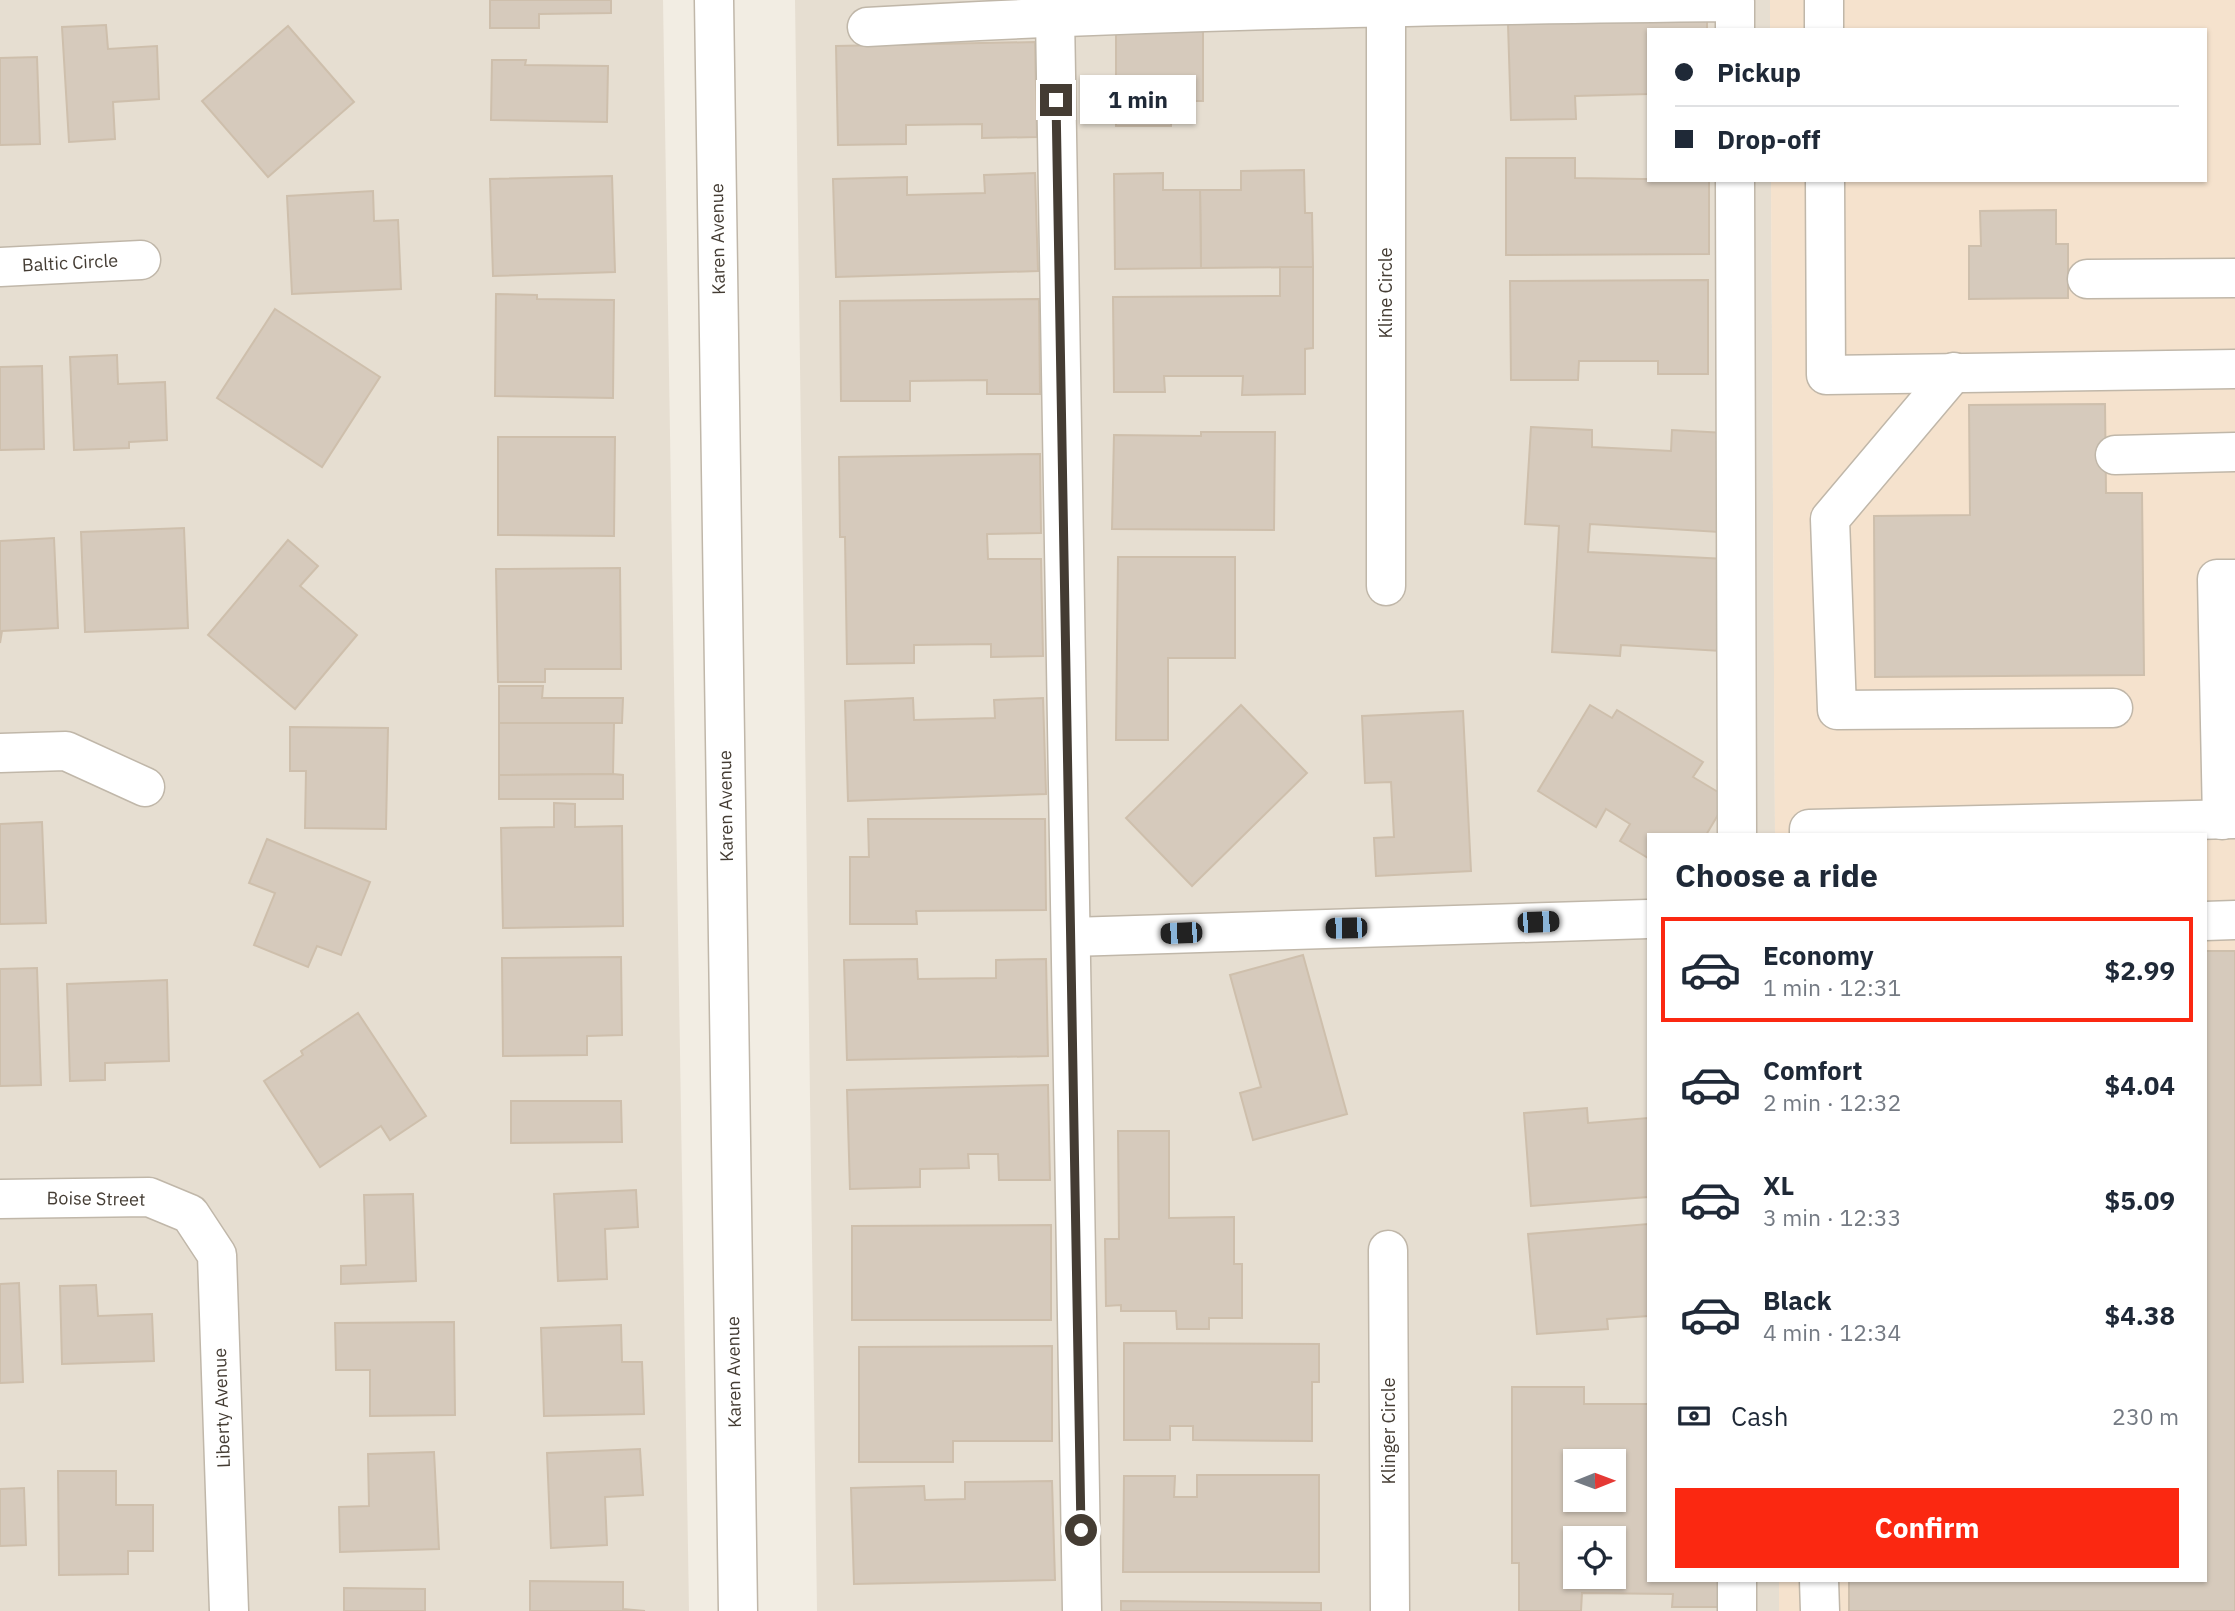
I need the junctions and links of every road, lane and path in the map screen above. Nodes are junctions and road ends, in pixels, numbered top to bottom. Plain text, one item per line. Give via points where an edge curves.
1 (715, 0) edge
2 (1824, 0) edge
3 (1387, 3) edge
4 (1055, 16) junction
5 (867, 27) dead end
6 (1735, 28) edge
7 (1824, 28) edge
8 (1735, 182) edge
9 (1825, 182) edge
10 (141, 260) dead end
11 (0, 267) edge
12 (2235, 278) edge
13 (2087, 279) dead end
14 (2235, 369) edge
15 (1954, 372) junction
16 (2235, 452) edge
17 (2115, 455) dead end
18 (2235, 579) edge
19 (1386, 586) dead end
20 (2113, 708) dead end
21 (0, 753) edge
22 (145, 787) dead end
23 (2228, 819) edge
24 (1737, 833) edge
25 (1809, 833) edge
26 (1647, 919) edge
27 (2235, 920) edge
28 (2207, 921) edge
29 (1071, 937) junction
30 (0, 1199) edge
31 (190, 1214) joint
32 (1388, 1250) dead end
33 (1737, 1582) edge
34 (1819, 1582) edge
35 (229, 1611) edge
36 (738, 1611) edge
37 (1082, 1611) edge
38 (1390, 1611) edge
39 (1737, 1611) edge
40 (1820, 1611) edge

1 - 36 street, Karen Avenue
2 - 7 street
3 - 4 street
3 - 6 street via 1735,2
3 - 19 street, Kline Circle
4 - 5 street
4 - 29 street
8 - 24 street
9 - 15 street via 1826,375
10 - 11 street, Baltic Circle
12 - 13 street
14 - 15 street
15 - 20 street via 1830,519 1837,710
16 - 17 street
18 - 23 street via 2217,579
21 - 22 street via 66,751
23 - 25 street via 1809,829
26 - 29 street
27 - 28 street
29 - 37 street
30 - 31 street, Boise Street via 149,1198
31 - 35 street, Liberty Avenue via 217,1255
32 - 38 street, Klinger Circle
33 - 39 street
34 - 40 street

